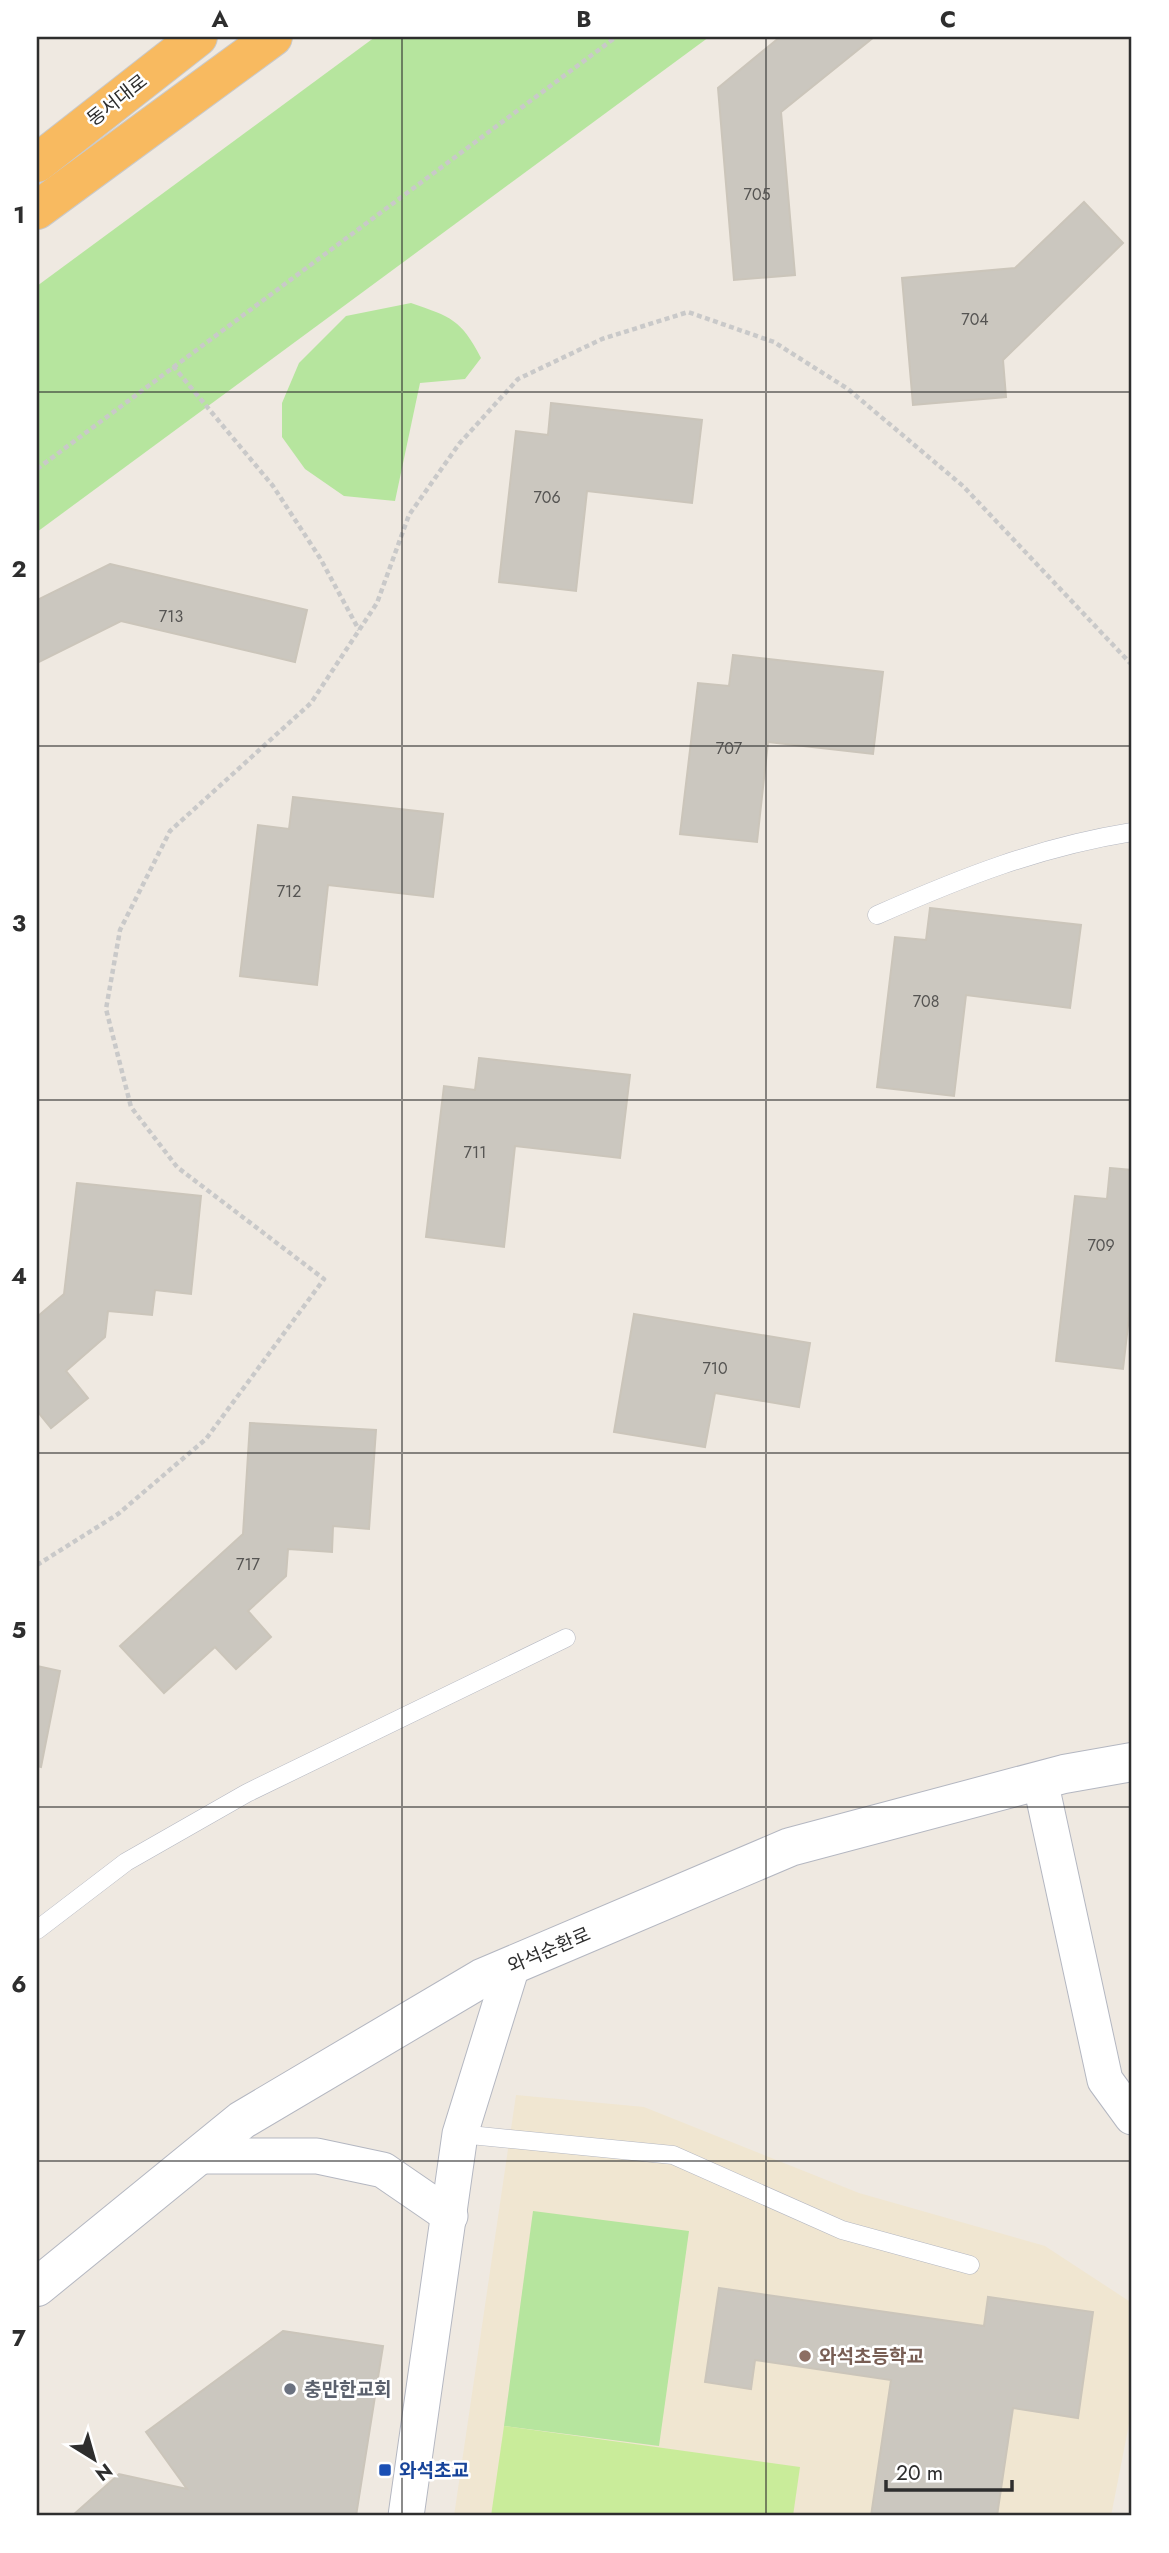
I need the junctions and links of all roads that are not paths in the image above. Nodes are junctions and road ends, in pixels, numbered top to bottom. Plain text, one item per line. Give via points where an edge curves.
1 (198, 37) edge
2 (273, 37) edge
3 (37, 163) edge
4 (37, 210) edge
5 (1132, 832) edge
6 (877, 915) dead end
7 (566, 1638) dead end
8 (1132, 1762) edge
9 (1040, 1780) junction
10 (37, 1930) edge
11 (512, 1966) junction
12 (1132, 2117) edge
13 (460, 2134) junction
14 (198, 2156) junction
15 (450, 2216) junction
16 (970, 2265) dead end
17 (37, 2287) edge
18 (406, 2516) edge

1 - 3 highway, 동서대로
2 - 4 highway
5 - 6 lane via 1079,841 972,873
7 - 10 lane via 247,1793 127,1861
8 - 9 street, 와석순환로
9 - 11 street, 와석순환로 via 790,1847
9 - 12 street via 1105,2080
11 - 13 street
11 - 14 street, 와석순환로 via 482,1979 243,2120
13 - 15 street
13 - 16 lane via 673,2155 842,2230
14 - 15 street via 317,2156 383,2170
14 - 17 street, 와석순환로
15 - 18 street

